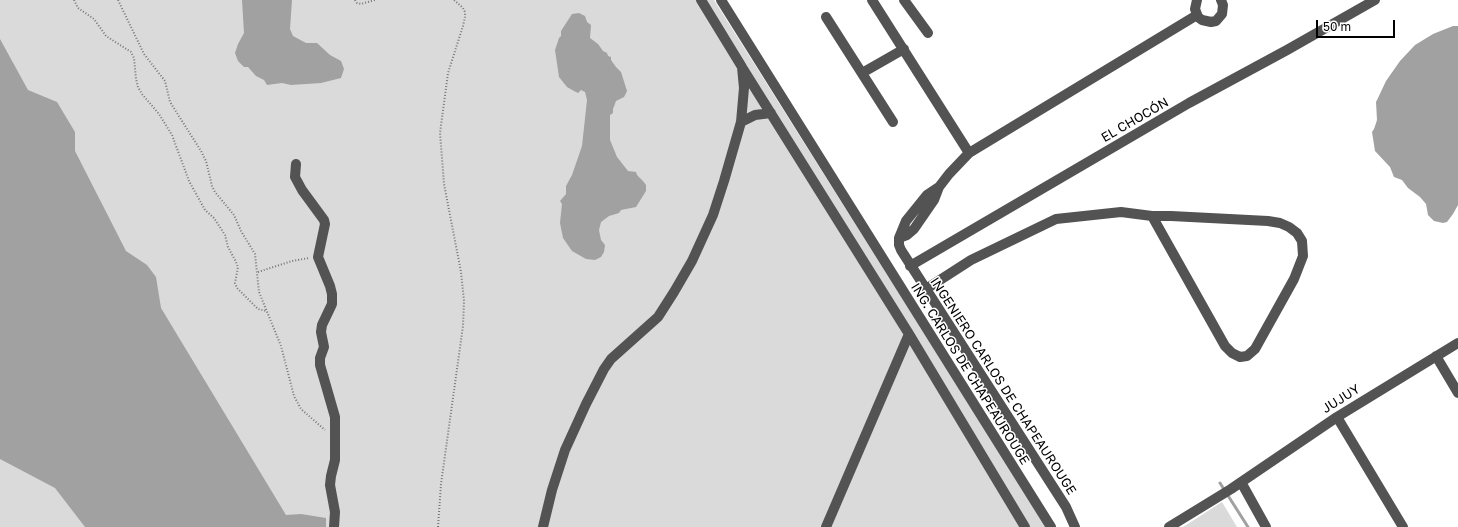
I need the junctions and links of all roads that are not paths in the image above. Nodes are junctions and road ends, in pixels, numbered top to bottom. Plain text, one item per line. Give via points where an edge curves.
1 (701, 0) edge
2 (721, 0) edge
3 (872, 0) edge
4 (904, 0) edge
5 (1197, 0) edge
6 (1221, 0) edge
7 (1375, 0) edge
8 (1197, 15) junction
9 (826, 17) dead end
10 (928, 33) dead end
11 (904, 49) junction
12 (742, 67) junction
13 (862, 73) junction
14 (771, 113) junction
15 (741, 122) junction
16 (893, 122) dead end
17 (969, 152) junction
18 (296, 164) dead end
19 (1152, 216) junction
20 (908, 264) junction
21 (926, 289) junction
22 (909, 334) junction
23 (1458, 342) edge
24 (1436, 356) junction
25 (1458, 393) edge
26 (1337, 417) junction
27 (1241, 482) junction
28 (334, 527) edge
29 (543, 527) edge
30 (826, 527) edge
31 (1025, 527) edge
32 (1051, 527) edge
33 (1075, 527) edge
34 (1169, 527) edge
35 (1266, 527) edge
36 (1402, 527) edge

1 - 12 street
2 - 32 street, ING. CARLOS DE CHAPEAUROUGE
3 - 11 street
4 - 10 street
5 - 8 street
6 - 8 street via 1224,10 1216,21 1206,22
7 - 20 street, EL CHOCÓN
8 - 17 street
9 - 13 street
11 - 13 street
11 - 17 street
12 - 14 street
12 - 15 street via 744,88
13 - 16 street
14 - 15 street via 755,115
14 - 22 street
15 - 29 street via 713,215 692,261 658,317 623,347 604,369 565,450
17 - 20 street, INGENIERO CARLOS DE CHAPEAUROUGE via 939,187 927,195 906,222 899,238 899,245
18 - 28 street via 295,177 324,220 318,257 332,294 332,304 322,325 324,347 320,365 335,417 336,460 330,486 335,512
19 - 19 street via 1268,221 1280,223 1297,233 1303,248 1298,270 1255,349 1247,356 1240,357 1225,346
19 - 21 street via 1121,212 1056,219 971,260
20 - 21 street, INGENIERO CARLOS DE CHAPEAUROUGE
21 - 33 street, INGENIERO CARLOS DE CHAPEAUROUGE via 1066,506
22 - 30 street
22 - 31 street
23 - 24 street, JUJUY
24 - 25 street
24 - 26 street, JUJUY
26 - 27 street, JUJUY
26 - 36 street
27 - 34 street, JUJUY
27 - 35 street

